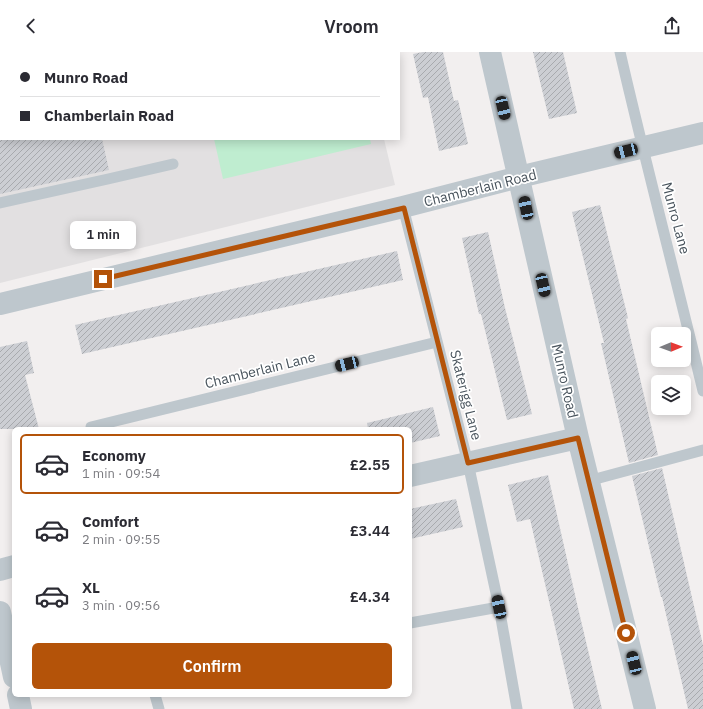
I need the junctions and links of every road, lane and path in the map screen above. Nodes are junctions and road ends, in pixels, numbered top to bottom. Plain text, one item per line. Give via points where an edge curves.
1 (490, 52) edge
2 (620, 52) edge
3 (703, 133) edge
4 (642, 147) junction
5 (173, 164) dead end
6 (519, 178) junction
7 (0, 203) edge
8 (404, 208) junction
9 (0, 304) edge
10 (437, 342) junction
11 (703, 391) edge
12 (95, 427) edge
13 (578, 438) junction
14 (703, 450) edge
15 (468, 463) junction
16 (412, 476) edge
17 (588, 481) junction
18 (12, 567) edge
19 (0, 570) edge
20 (499, 607) junction
21 (0, 612) edge
22 (412, 623) edge
23 (12, 668) edge
24 (18, 697) edge
25 (156, 697) edge
26 (21, 709) edge
27 (159, 709) edge
28 (517, 709) edge
29 (645, 709) edge

1 - 6 street, Munro Road
2 - 4 lane, Munro Lane
3 - 4 street, Chamberlain Road
4 - 6 street, Chamberlain Road
4 - 11 lane, Munro Lane
5 - 7 lane
6 - 8 street, Chamberlain Road
6 - 13 street, Munro Road
8 - 9 street, Chamberlain Road
8 - 10 lane, Skaterigg Lane
10 - 12 lane, Chamberlain Lane
10 - 15 lane, Skaterigg Lane
13 - 15 street
13 - 17 street, Munro Road
14 - 17 lane
15 - 16 street
15 - 20 lane, Skaterigg Lane
17 - 29 street, Munro Road
18 - 19 street
20 - 22 lane
20 - 28 lane, Skaterigg Lane
21 - 23 street
24 - 26 street
25 - 27 lane

